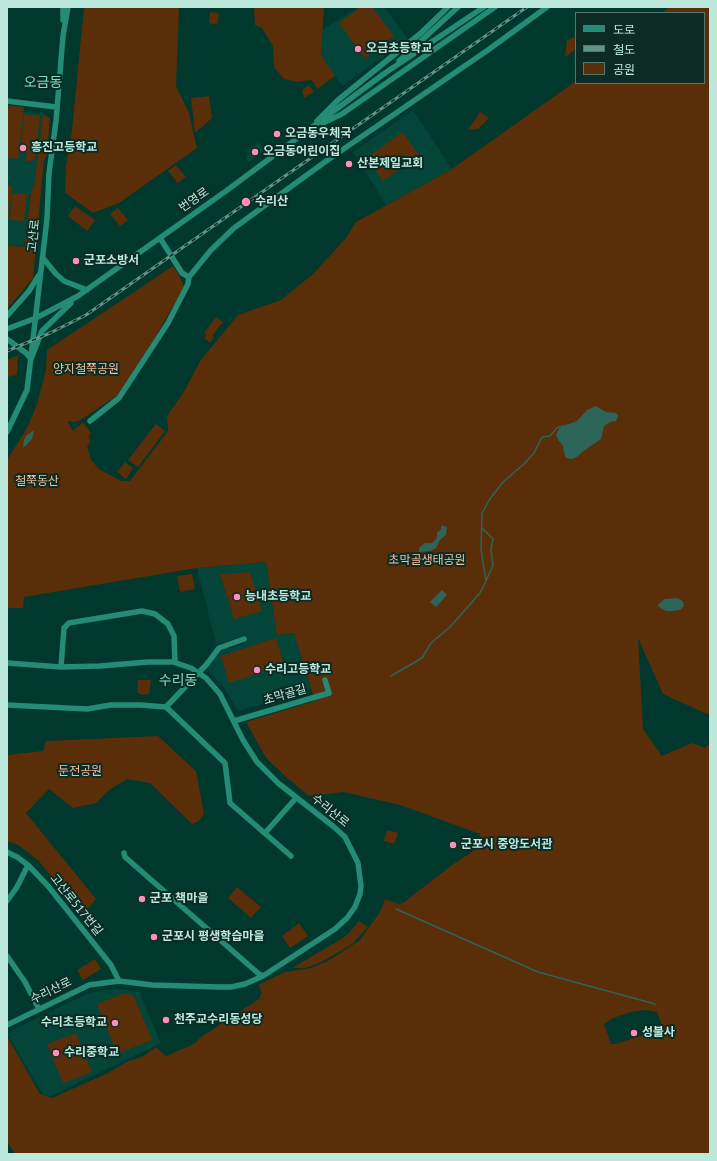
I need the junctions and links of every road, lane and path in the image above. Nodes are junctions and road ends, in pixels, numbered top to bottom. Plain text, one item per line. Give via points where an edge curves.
1 (63, 7) edge
2 (68, 7) edge
3 (448, 7) edge
4 (458, 7) edge
5 (484, 7) edge
6 (495, 7) edge
7 (547, 7) edge
8 (63, 36) junction
9 (385, 73) junction
10 (7, 101) edge
11 (56, 107) junction
12 (309, 130) junction
13 (160, 238) junction
14 (43, 258) junction
15 (41, 273) junction
16 (189, 277) junction
17 (87, 290) junction
18 (78, 296) junction
19 (7, 316) edge
20 (36, 318) junction
21 (7, 329) edge
22 (7, 339) edge
23 (31, 359) junction
24 (90, 420) dead end
25 (7, 432) edge
26 (244, 639) dead end
27 (175, 662) junction
28 (7, 663) edge
29 (61, 667) junction
30 (198, 673) junction
31 (325, 680) dead end
32 (7, 705) edge
33 (166, 707) junction
34 (234, 721) junction
35 (296, 798) junction
36 (265, 834) junction
37 (7, 852) edge
38 (124, 853) dead end
39 (291, 856) dead end
40 (28, 865) junction
41 (7, 901) edge
42 (7, 956) edge
43 (263, 976) junction
44 (119, 981) junction
45 (39, 1009) junction
46 (7, 1025) edge

1 - 8 street, 고산로
2 - 8 street, 고산로
3 - 12 street via 421,33 338,100
4 - 9 street, 번영로
5 - 9 street, 번영로
6 - 12 street via 342,114
7 - 16 street via 234,228 211,250
8 - 11 street, 고산로
9 - 12 street, 번영로
10 - 11 street
11 - 14 street, 고산로
12 - 13 street, 번영로
13 - 16 street via 182,273
13 - 17 street, 번영로
14 - 15 street, 고산로
14 - 17 street via 64,281
15 - 19 street
15 - 20 street, 고산로
16 - 24 street via 168,324 119,398
17 - 18 street, 번영로
18 - 20 street, 번영로
18 - 23 street via 42,331
20 - 21 street, 번영로
20 - 23 street, 고산로
22 - 23 street
23 - 25 street, 고산로 via 27,390
26 - 30 street via 219,648
27 - 29 street, 수리산로
27 - 29 street via 174,636 168,624 155,614 142,612 69,623 64,628
27 - 30 street, 수리산로
28 - 29 street, 수리산로
30 - 33 street
30 - 34 street, 수리산로 via 220,694
31 - 34 street, 초막골길 via 329,693
32 - 33 street via 87,709 111,704
33 - 36 street via 225,762 230,803
34 - 35 street, 수리산로 via 257,762
35 - 36 street
35 - 43 street, 수리산로 via 345,837 360,870 360,894 351,912 335,929
36 - 39 street
37 - 40 street, 고산로517번길
38 - 43 street
40 - 41 street
40 - 44 street, 고산로517번길 via 48,886 106,960
42 - 45 street
43 - 44 street, 수리산로 via 245,984 225,987 152,985
44 - 45 street, 수리산로 via 89,985
45 - 46 street, 수리산로

